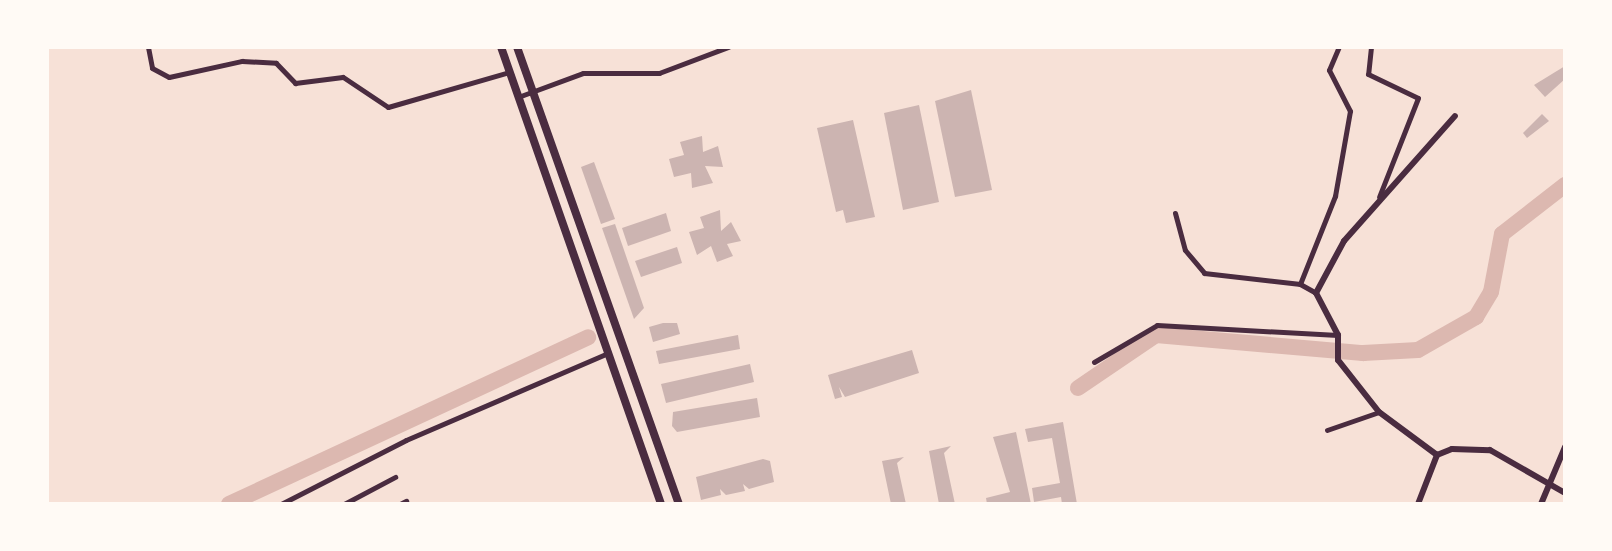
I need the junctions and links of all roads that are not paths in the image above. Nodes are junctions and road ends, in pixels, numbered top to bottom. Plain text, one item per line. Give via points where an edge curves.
1 (148, 47) edge
2 (501, 47) edge
3 (517, 47) edge
4 (728, 47) edge
5 (1339, 47) edge
6 (1371, 47) edge
7 (509, 72) junction
8 (533, 92) junction
9 (518, 97) junction
10 (1455, 116) dead end
11 (1379, 197) junction
12 (1175, 213) dead end
13 (1300, 284) junction
14 (1316, 293) junction
15 (1338, 335) junction
16 (608, 353) junction
17 (1094, 362) dead end
18 (1379, 412) junction
19 (1327, 429) dead end
20 (1565, 447) edge
21 (1437, 455) junction
22 (395, 477) dead end
23 (1548, 484) junction
24 (1565, 494) edge
25 (281, 504) edge
26 (344, 504) edge
27 (661, 504) edge
28 (679, 504) edge
29 (1418, 504) edge
30 (1541, 504) edge

1 - 7 street via 152,68 169,78 243,61 276,63 295,83 343,77 388,107
2 - 7 highway
3 - 8 highway
4 - 8 street via 659,73 583,73
5 - 13 street via 1329,70 1350,111 1335,196
6 - 11 street via 1368,74 1418,98
7 - 9 highway
8 - 9 street
8 - 28 highway
9 - 16 highway
10 - 11 street
11 - 14 street via 1344,241
12 - 13 street via 1185,250 1204,273
13 - 14 street
14 - 15 street
15 - 17 street via 1157,325
15 - 18 street via 1338,360
16 - 25 street via 406,440
16 - 27 highway
18 - 19 street
18 - 21 street
20 - 23 street
21 - 23 street via 1490,450
21 - 29 street
22 - 26 street
23 - 24 street
23 - 30 street

